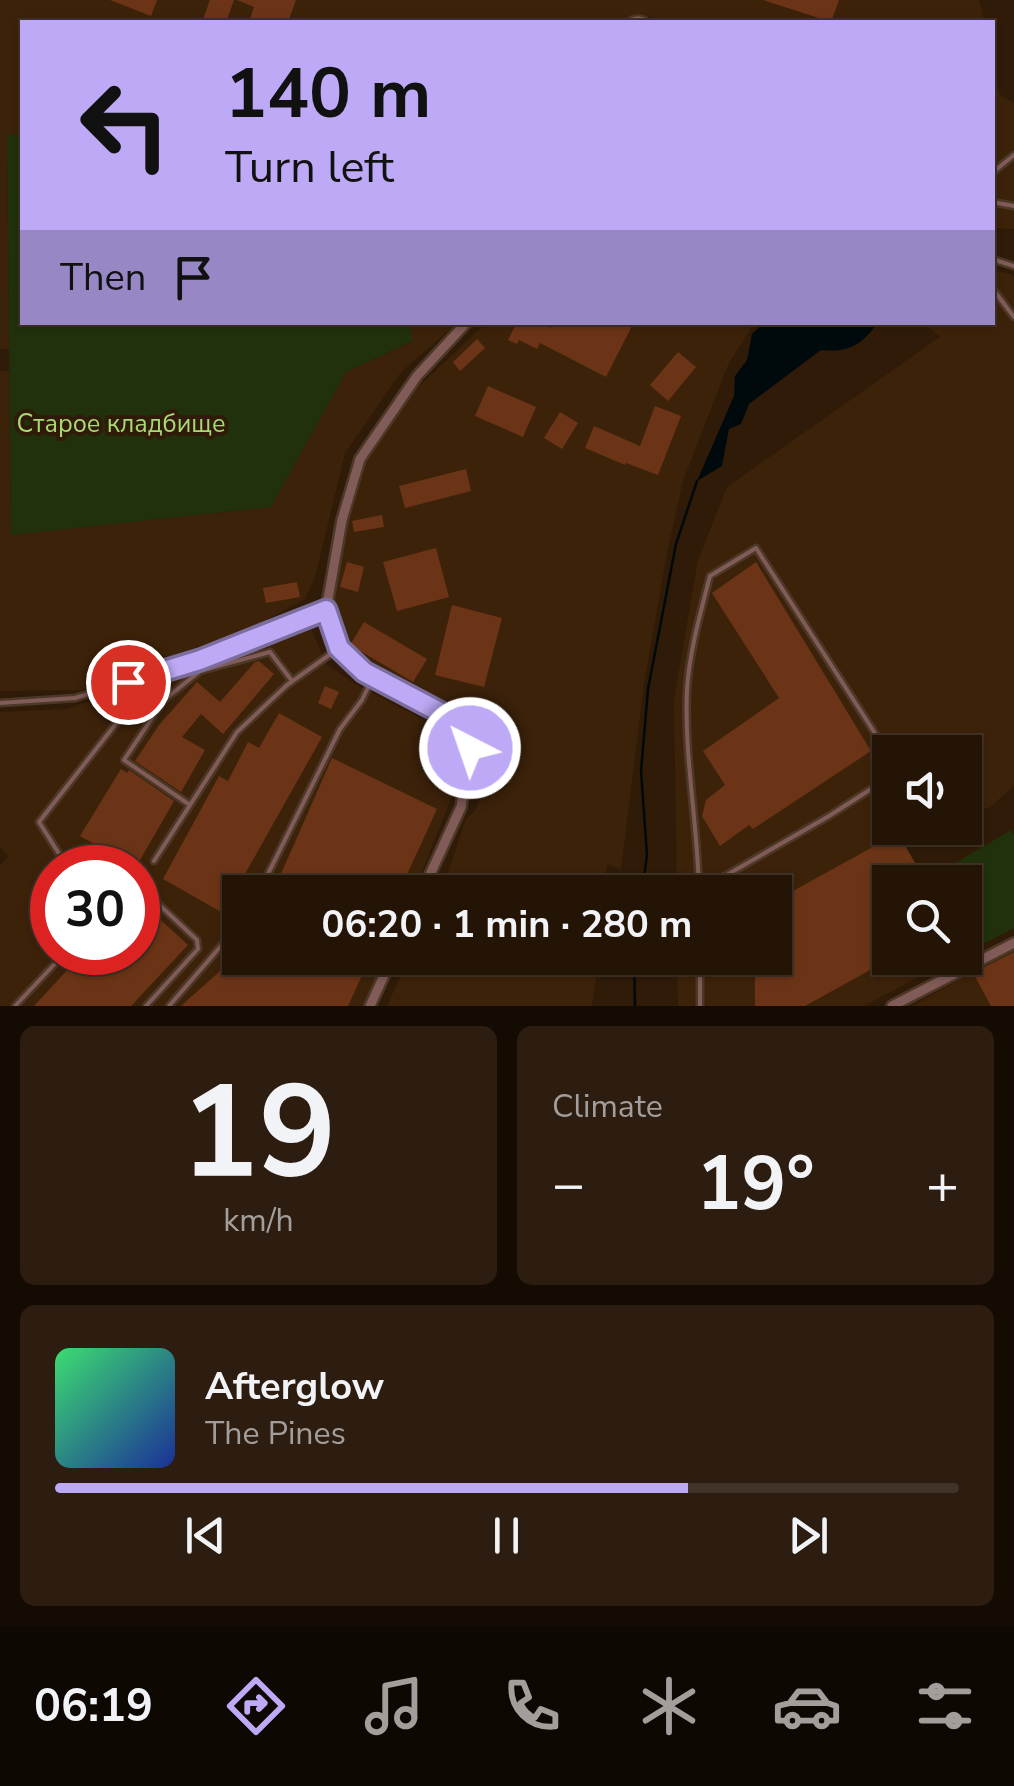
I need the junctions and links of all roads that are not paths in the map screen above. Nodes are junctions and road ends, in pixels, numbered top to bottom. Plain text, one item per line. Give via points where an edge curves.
1 (995, 292) edge
2 (1014, 317) edge
3 (464, 325) edge
4 (326, 610) junction
5 (339, 648) junction
6 (154, 675) junction
7 (373, 677) junction
8 (292, 681) junction
9 (0, 702) edge
10 (190, 805) junction
11 (54, 845) edge
12 (160, 852) edge
13 (268, 875) edge
14 (430, 875) edge
15 (699, 892) edge
16 (160, 906) edge
17 (1014, 943) edge
18 (222, 944) edge
19 (44, 975) edge
20 (384, 975) edge
21 (700, 975) edge
22 (15, 1006) edge
23 (146, 1006) edge
24 (168, 1006) edge
25 (370, 1006) edge
26 (700, 1006) edge
27 (892, 1006) edge

1 - 2 lane
3 - 4 street via 417,376 360,460
4 - 5 street
4 - 6 lane
5 - 7 street
5 - 8 lane
6 - 9 lane via 75,698
6 - 11 lane via 39,822
7 - 13 lane
7 - 14 street via 449,717 470,748 461,807
8 - 10 lane via 237,732
8 - 10 lane via 270,652 200,671 164,700 124,760
10 - 12 lane
15 - 15 lane via 688,689 701,609 710,576 756,548 887,752 882,782
16 - 23 lane via 197,940 198,949
17 - 27 street
18 - 24 lane
19 - 22 lane
20 - 25 street
21 - 26 lane

